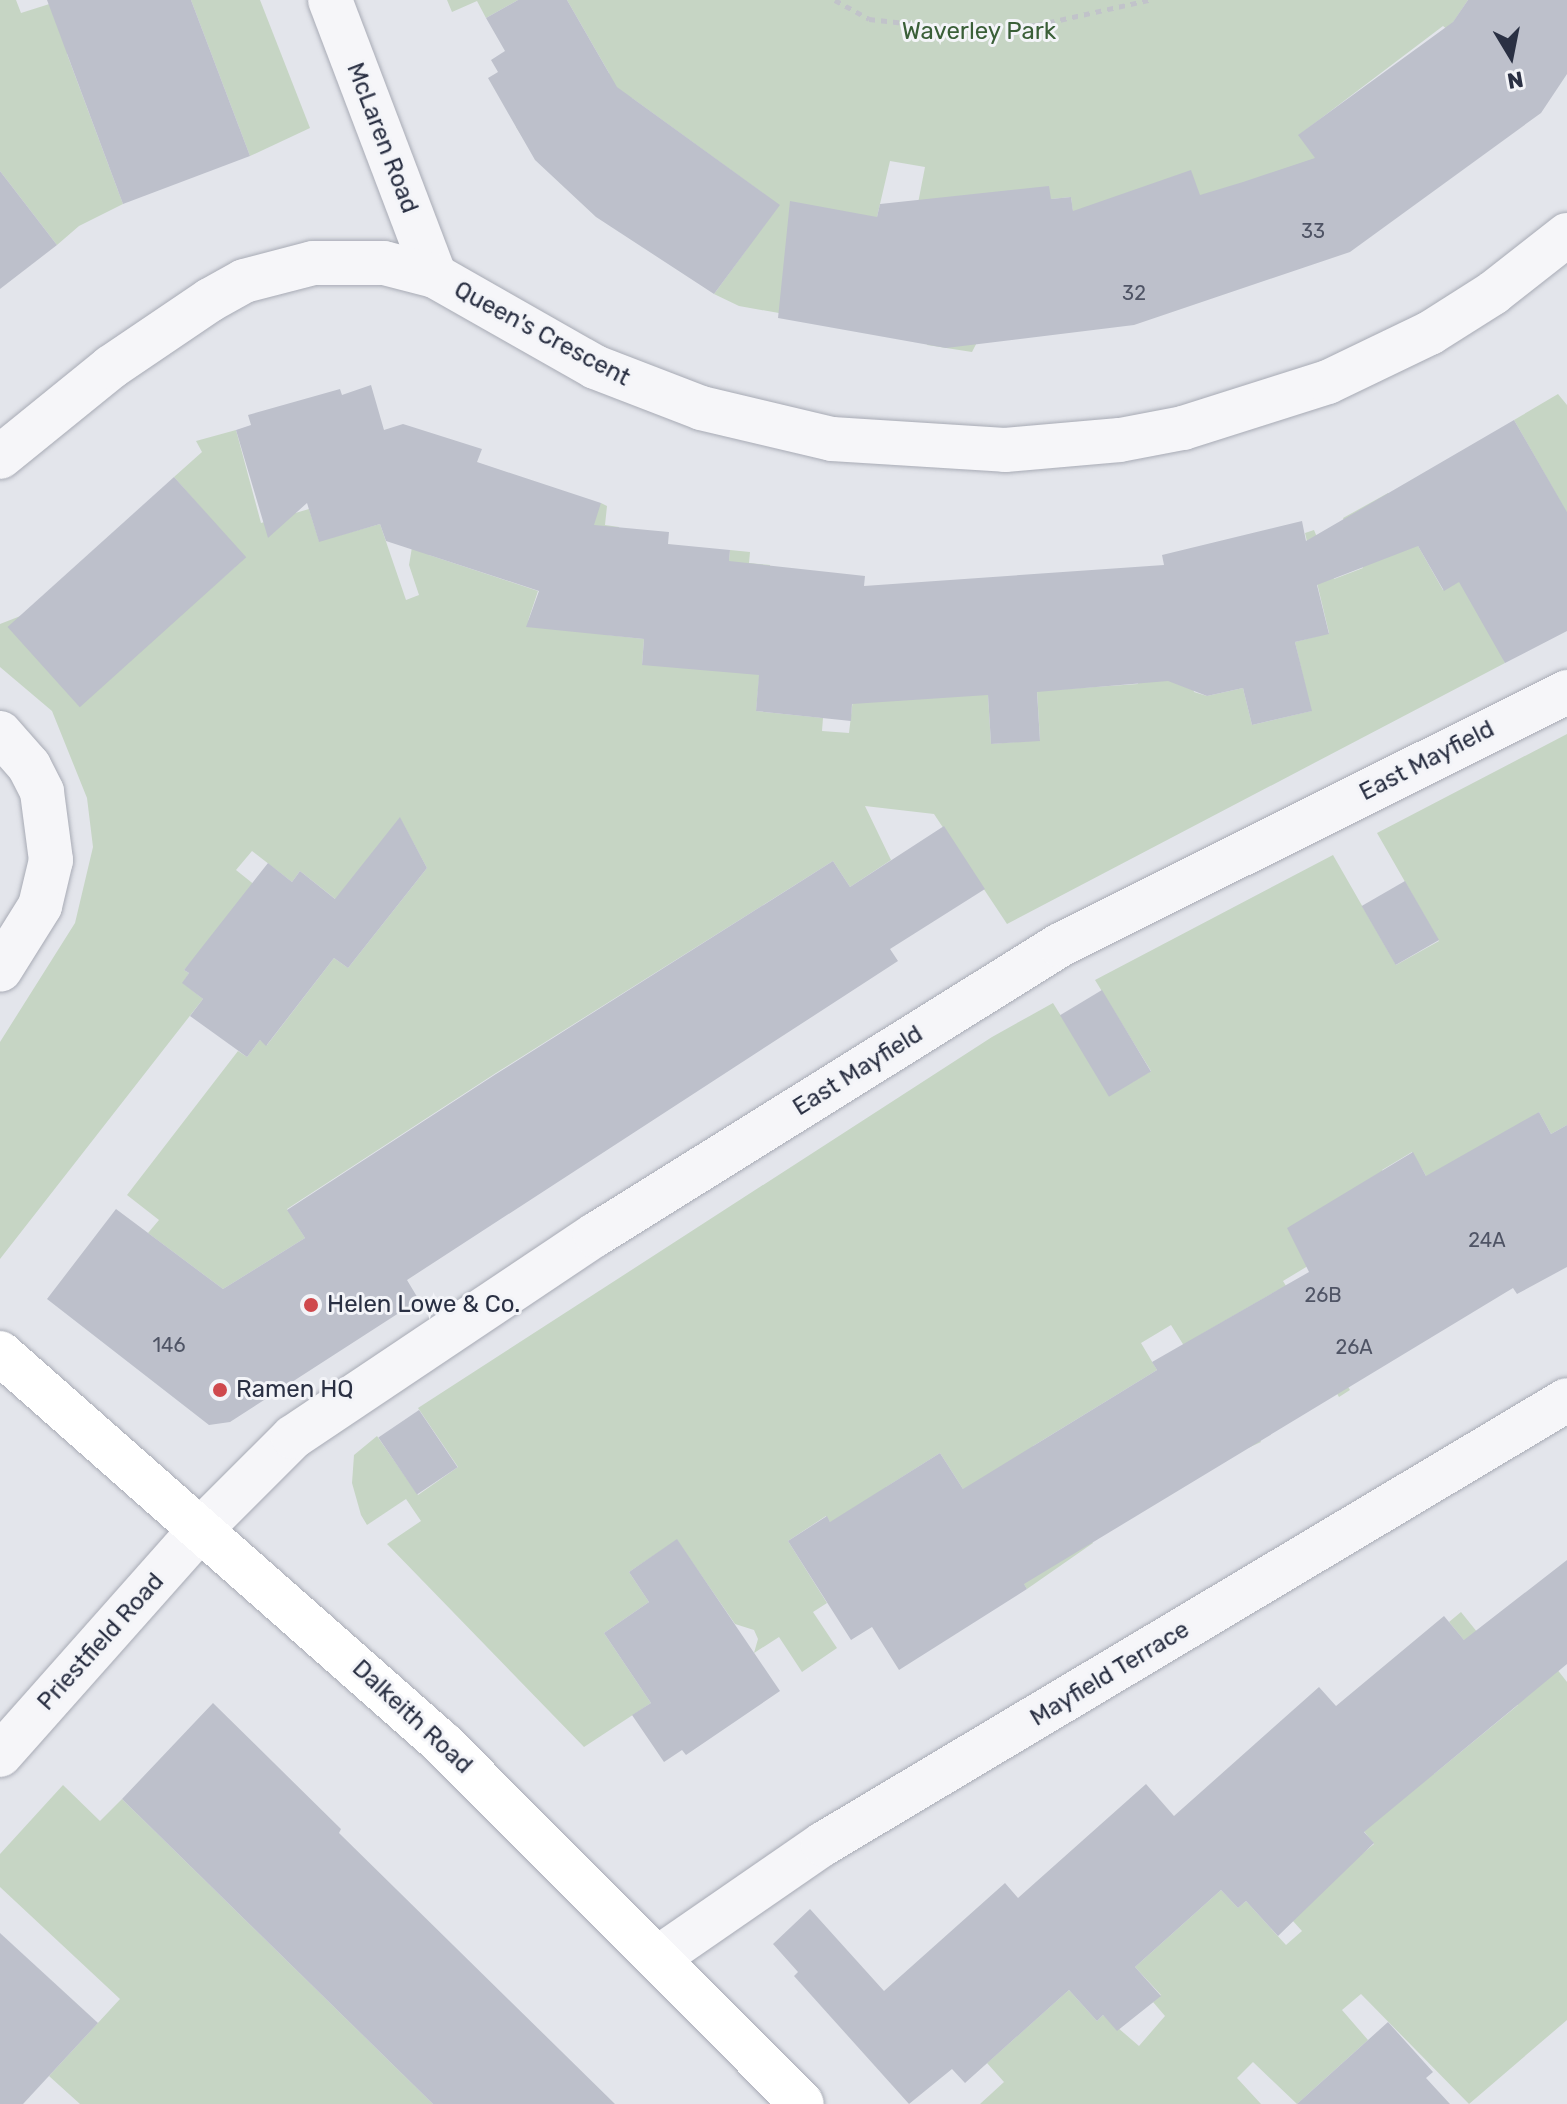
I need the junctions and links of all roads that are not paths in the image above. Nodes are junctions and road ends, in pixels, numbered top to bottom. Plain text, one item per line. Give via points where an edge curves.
1 (330, 0) edge
2 (1567, 235) edge
3 (435, 276) junction
4 (0, 457) edge
5 (1567, 692) edge
6 (0, 733) edge
7 (0, 970) edge
8 (0, 1353) edge
9 (1567, 1400) edge
10 (201, 1529) junction
11 (0, 1755) edge
12 (659, 1957) junction
13 (802, 2104) edge

1 - 3 street, McLaren Road
2 - 3 street, Queen's Crescent via 1493,293 1430,333 1328,382 1183,428 1120,440 1005,450 832,439 701,408 595,367
3 - 4 street, Queen's Crescent via 384,263 348,261 313,263 244,281 111,367
5 - 10 street, East Mayfield via 1060,945 595,1235 293,1437
6 - 7 street via 29,766 42,792 51,860 40,906
8 - 10 main road, Dalkeith Road
9 - 12 street, Mayfield Terrace via 811,1851
10 - 11 street, Priestfield Road
10 - 12 main road, Dalkeith Road via 443,1744
12 - 13 main road, Dalkeith Road

